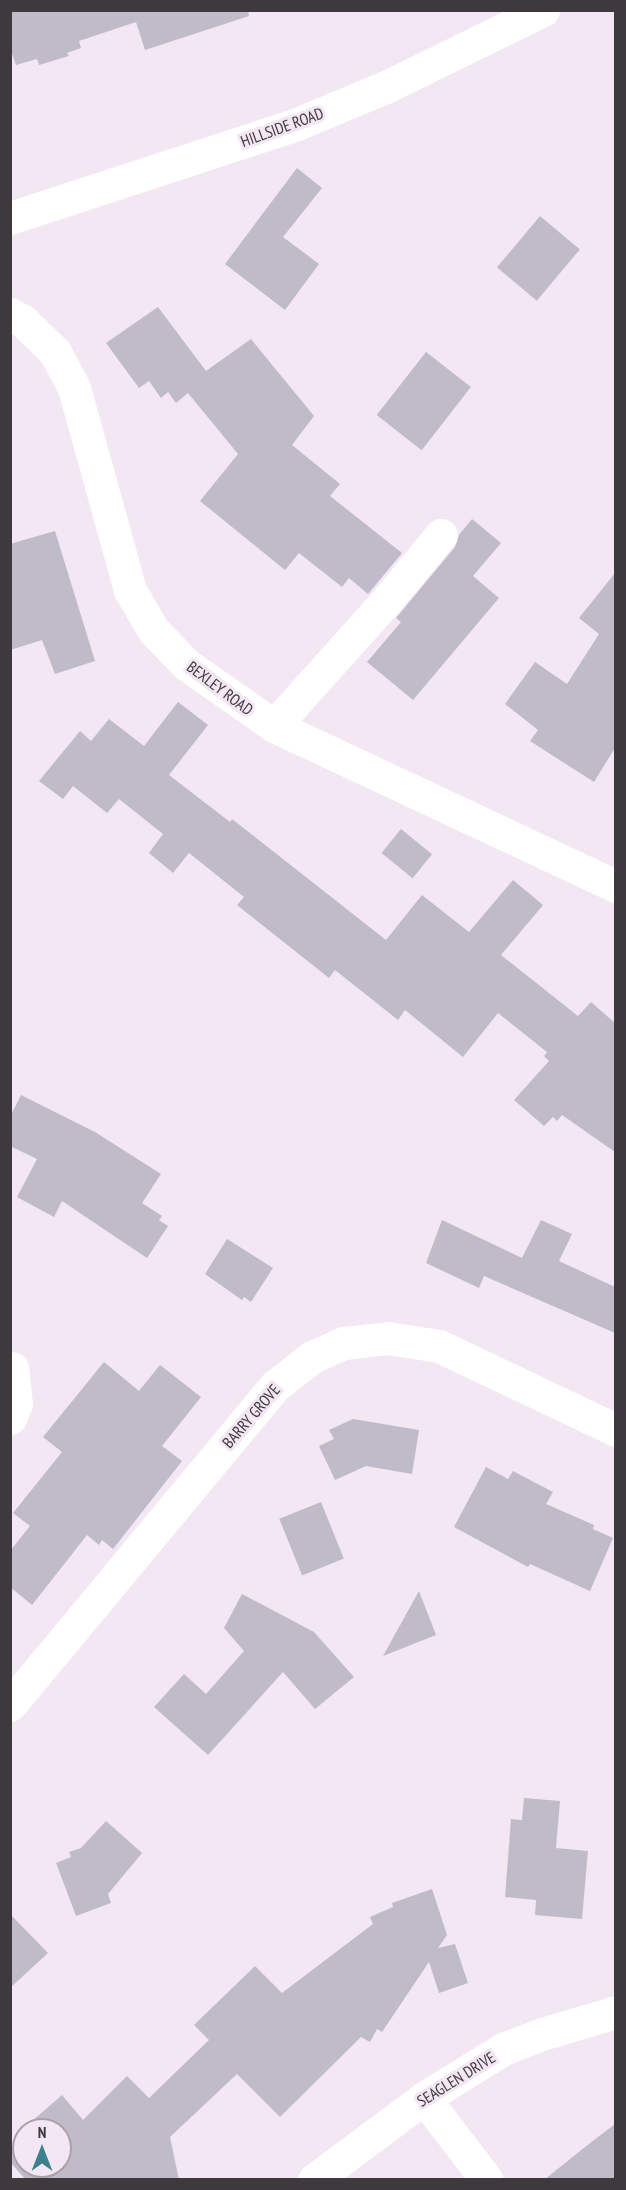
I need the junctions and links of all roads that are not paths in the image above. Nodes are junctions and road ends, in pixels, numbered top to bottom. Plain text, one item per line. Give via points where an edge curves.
1 (543, 10) edge
2 (10, 218) edge
3 (10, 314) edge
4 (441, 535) dead end
5 (274, 726) junction
6 (615, 886) edge
7 (12, 1368) dead end
8 (10, 1418) edge
9 (615, 1430) edge
10 (10, 1705) edge
11 (615, 2012) edge
12 (424, 2098) junction
13 (314, 2180) edge
14 (487, 2180) edge

1 - 2 street, HILLSIDE ROAD via 386,87 297,124
3 - 5 street, BEXLEY ROAD via 23,321 55,352 74,388 130,590 153,630 188,665
4 - 5 street
5 - 6 street, BEXLEY ROAD
7 - 8 street via 16,1404
9 - 10 street, BARRY GROVE via 439,1346 388,1338 344,1343 312,1357 275,1386
11 - 12 street, SEAGLEN DRIVE via 503,2049
12 - 13 street, SEAGLEN DRIVE
12 - 14 street

